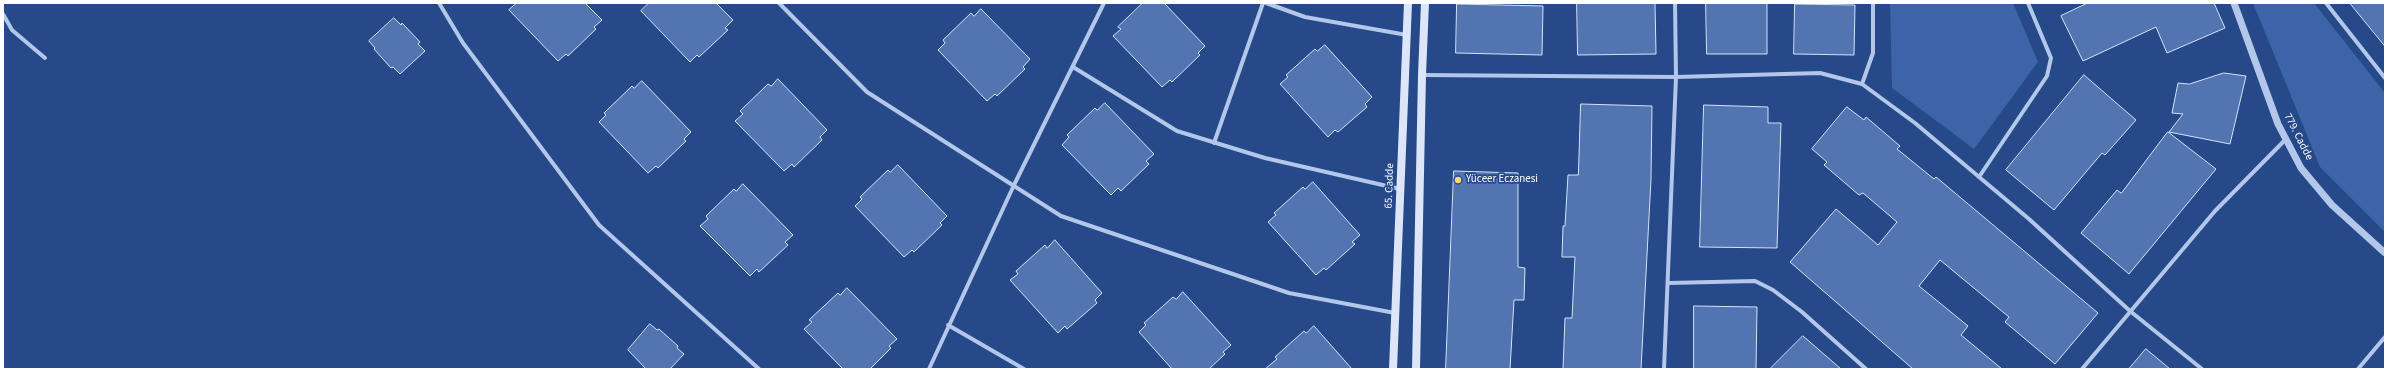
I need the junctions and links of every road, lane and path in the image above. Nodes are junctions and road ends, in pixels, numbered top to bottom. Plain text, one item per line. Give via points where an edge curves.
1 (439, 3) edge
2 (779, 3) edge
3 (1104, 3) edge
4 (1262, 3) edge
5 (1266, 3) edge
6 (1408, 3) edge
7 (1425, 3) edge
8 (1675, 3) edge
9 (1873, 3) edge
10 (2028, 3) edge
11 (2234, 3) edge
12 (2326, 3) edge
13 (3, 14) edge
14 (1407, 35) junction
15 (46, 58) dead end
16 (1073, 67) junction
17 (1422, 75) junction
18 (1676, 77) junction
19 (2385, 78) edge
20 (1862, 84) junction
21 (2286, 139) junction
22 (1214, 143) junction
23 (1979, 177) junction
24 (1014, 185) junction
25 (1401, 189) junction
26 (2385, 253) edge
27 (1669, 283) junction
28 (2130, 311) junction
29 (1395, 313) junction
30 (948, 324) junction
31 (2385, 337) edge
32 (759, 369) edge
33 (929, 369) edge
34 (1024, 369) edge
35 (1393, 369) edge
36 (1416, 369) edge
37 (1664, 369) edge
38 (1866, 369) edge
39 (2082, 369) edge
40 (2202, 369) edge
41 (2358, 369) edge

1 - 32 street via 463,43 599,225
2 - 24 street via 867,92
3 - 16 street
4 - 22 street
5 - 14 street via 1305,17
6 - 14 main road, 65. Cadde
7 - 17 main road
8 - 18 street
9 - 20 street via 1874,53
10 - 23 street via 2051,58 2047,76
11 - 21 street, 779. Cadde via 2278,124
12 - 19 street
13 - 15 street via 12,30
14 - 25 main road, 65. Cadde
16 - 22 street via 1177,132
16 - 24 street
17 - 18 street
17 - 36 main road
18 - 20 street via 1820,73
18 - 27 street
20 - 23 street via 1915,122
21 - 26 street, 779. Cadde via 2301,168 2332,205
21 - 28 street via 2215,211
22 - 25 street via 1264,158
23 - 28 street
24 - 29 street via 1061,216 1289,293
24 - 30 street
25 - 29 main road, 65. Cadde
27 - 37 street
27 - 38 street via 1755,282 1773,290 1802,312
28 - 39 street
28 - 40 street
29 - 35 main road, 65. Cadde
30 - 33 street
30 - 34 street
31 - 41 street

